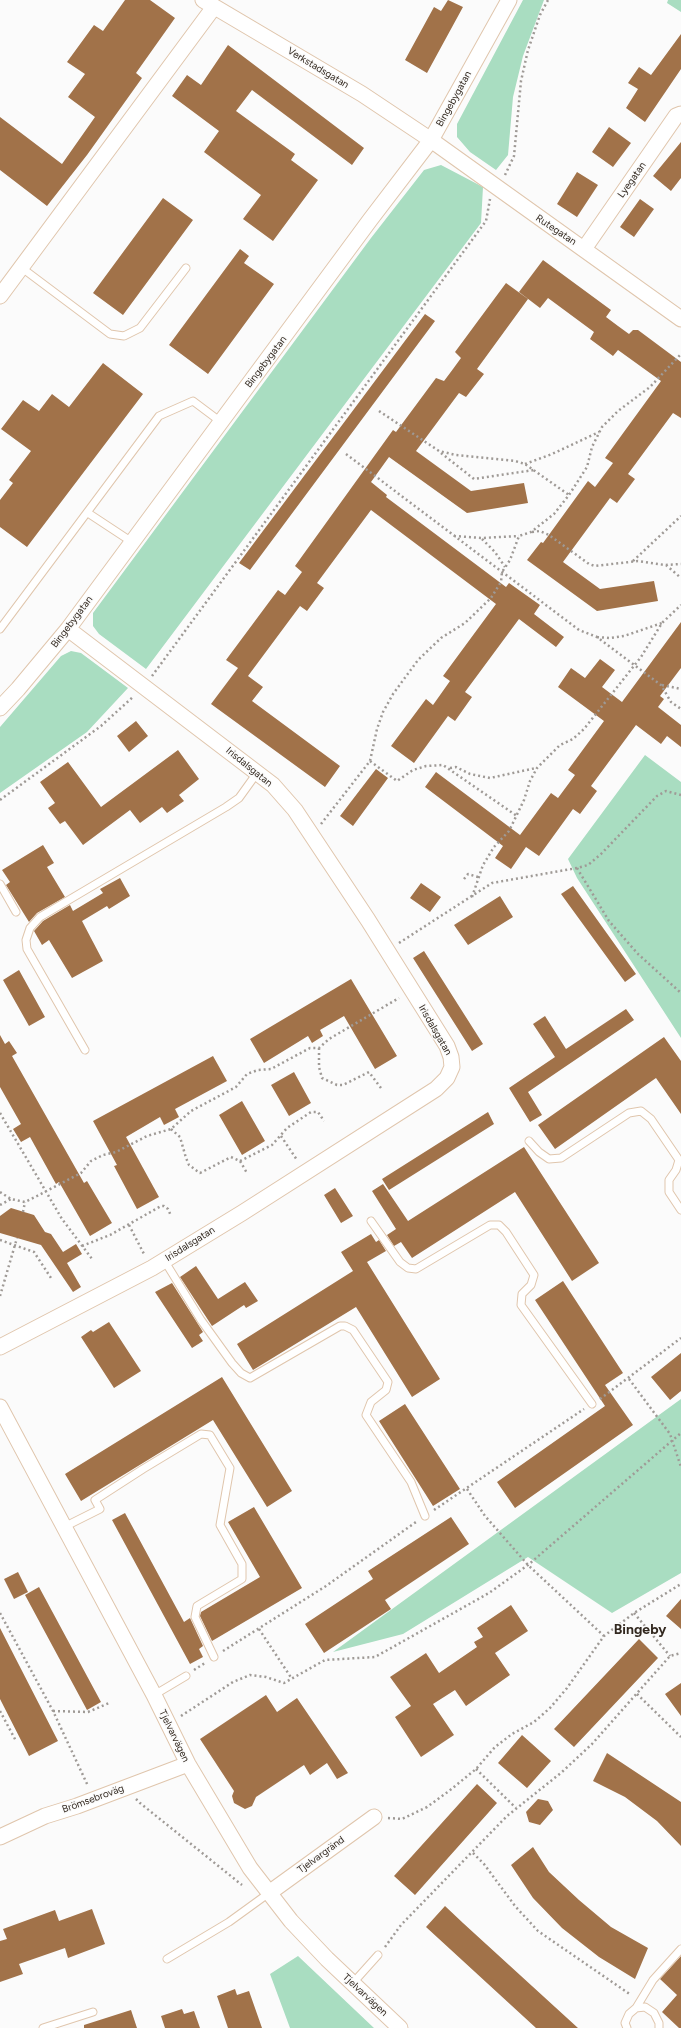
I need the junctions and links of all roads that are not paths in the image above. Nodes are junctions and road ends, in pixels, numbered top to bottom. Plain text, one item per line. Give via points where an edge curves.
1 (509, 0) edge
2 (208, 4) edge
3 (681, 114) edge
4 (432, 140) junction
5 (584, 248) junction
6 (22, 268) junction
7 (186, 268) dead end
8 (0, 296) edge
9 (681, 319) edge
10 (221, 422) junction
11 (88, 512) junction
12 (132, 542) junction
13 (0, 629) edge
14 (68, 629) junction
15 (0, 708) edge
16 (258, 772) junction
17 (0, 884) edge
18 (16, 912) dead end
19 (85, 1050) dead end
20 (529, 1141) dead end
21 (681, 1210) edge
22 (371, 1221) dead end
23 (158, 1264) junction
24 (0, 1347) edge
25 (592, 1404) dead end
26 (0, 1407) edge
27 (425, 1516) dead end
28 (64, 1527) junction
29 (214, 1657) dead end
30 (186, 1676) dead end
31 (154, 1695) junction
32 (188, 1764) junction
33 (374, 1817) road end
34 (0, 1837) edge
35 (263, 1898) junction
36 (681, 1949) edge
37 (378, 1955) road end
38 (167, 1959) dead end
39 (352, 1984) junction
40 (636, 2008) junction
41 (93, 2012) dead end
42 (43, 2028) edge
43 (400, 2028) edge
44 (627, 2028) edge
45 (659, 2028) edge

1 - 4 street, Bingebygatan
2 - 4 street, Verkstadsgatan via 362,94
2 - 6 street
3 - 5 street, Lyegatan via 676,116
4 - 5 street, Rutegatan
4 - 10 street, Bingebygatan
5 - 9 street, Rutegatan
6 - 7 lane via 110,334 124,336 140,328
6 - 8 street
10 - 11 lane via 193,401 159,416
10 - 12 street, Bingebygatan
11 - 12 lane
11 - 13 lane
12 - 14 street, Bingebygatan
14 - 15 street, Bingebygatan
14 - 16 street, Irisdalsgatan
16 - 19 lane via 239,798 226,807 40,917 30,928 26,940 28,949
16 - 23 street, Irisdalsgatan via 295,810 313,836 447,1046 452,1067 436,1089
17 - 18 lane
20 - 21 lane via 549,1159 561,1158 629,1113 642,1112 651,1119 679,1160 669,1180 669,1192
22 - 25 lane via 400,1262 408,1268 416,1269 490,1225 499,1225 534,1275 531,1285 522,1294 521,1305
23 - 24 street, Irisdalsgatan
23 - 27 lane via 232,1363 250,1378 340,1326 353,1330 388,1382 386,1390 371,1402 366,1415 411,1482
26 - 28 street, Tjelvarvägen
28 - 29 lane via 100,1510 95,1500 201,1434 210,1435 230,1468 220,1525 242,1564 242,1579 197,1606 195,1617
28 - 31 street, Tjelvarvägen
30 - 31 lane
31 - 32 street, Tjelvarvägen
32 - 34 street, Brömsebroväg via 46,1816
32 - 35 street, Tjelvarvägen via 250,1868
33 - 35 street, Tjelvargränd
35 - 38 lane via 230,1922
35 - 39 street, Tjelvarvägen via 291,1921
36 - 40 lane via 653,1980
37 - 39 lane
39 - 43 street, Tjelvarvägen
40 - 44 lane via 629,2014 625,2023
40 - 45 lane via 645,2007 654,2013
41 - 42 lane

